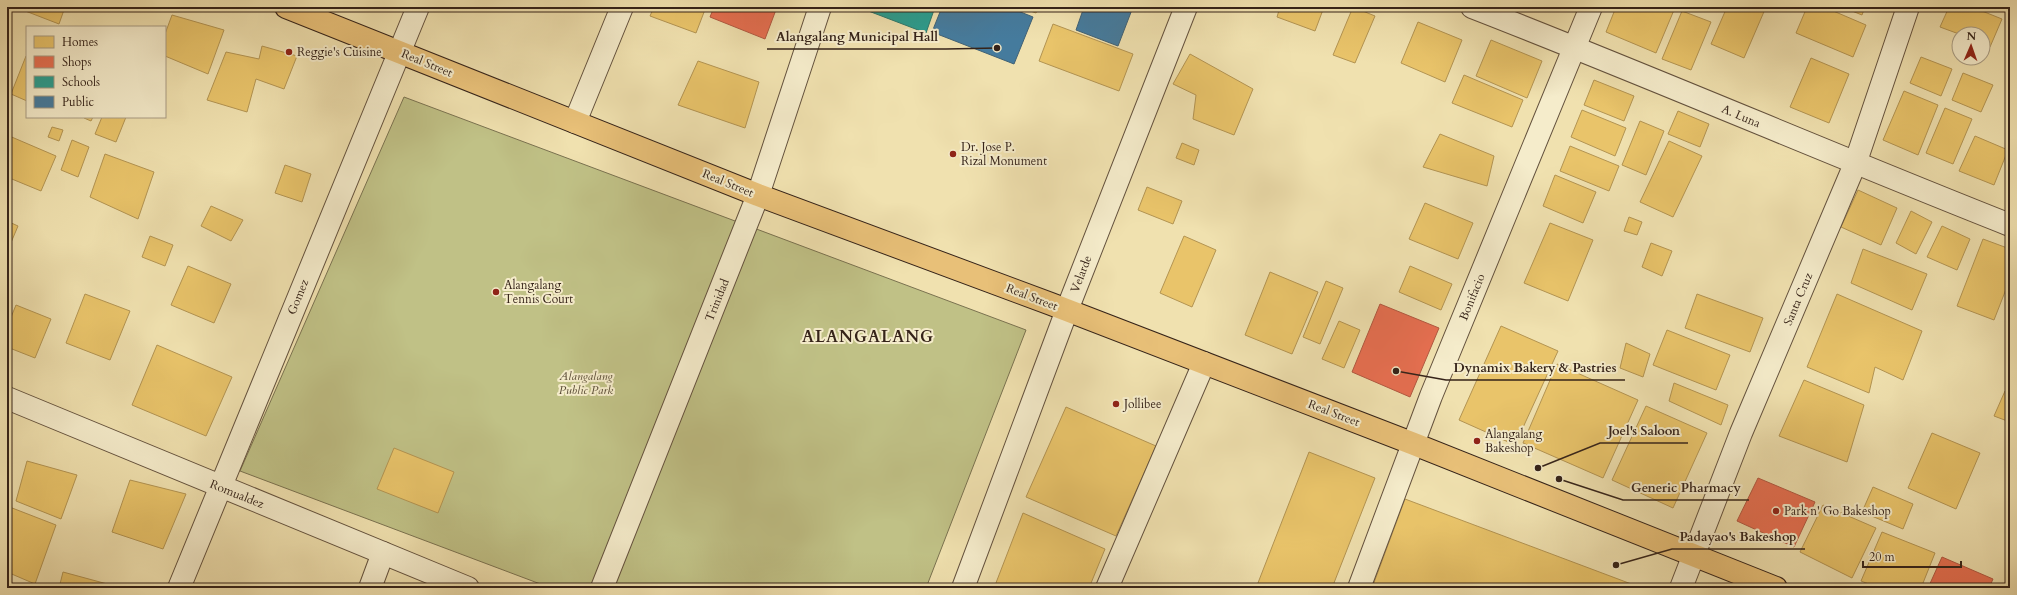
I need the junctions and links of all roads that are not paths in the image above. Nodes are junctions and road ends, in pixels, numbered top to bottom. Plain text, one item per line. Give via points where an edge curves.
1 (286, 7) edge
2 (418, 7) edge
3 (622, 7) edge
4 (820, 7) edge
5 (1186, 7) edge
6 (1472, 7) edge
7 (1591, 7) edge
8 (1908, 7) edge
9 (1574, 46) junction
10 (400, 52) junction
11 (575, 122) junction
12 (1855, 164) junction
13 (758, 195) junction
14 (2010, 225) edge
15 (1067, 310) junction
16 (1204, 363) junction
17 (7, 398) edge
18 (1414, 444) junction
19 (220, 486) junction
20 (382, 553) junction
21 (1694, 556) junction
22 (179, 588) edge
23 (370, 588) edge
24 (468, 588) edge
25 (602, 588) edge
26 (963, 588) edge
27 (1107, 588) edge
28 (1359, 588) edge
29 (1681, 588) edge
30 (1776, 588) edge

1 - 10 highway, Real Street
2 - 10 street, Gomez
3 - 11 street
4 - 13 street, Trinidad
5 - 15 street, Velarde
6 - 9 street, A. Luna
7 - 9 street, Bonifacio
8 - 12 street, Santa Cruz
9 - 12 street, A. Luna
9 - 18 street, Bonifacio
10 - 11 highway, Real Street
10 - 19 street, Gomez
11 - 13 highway, Real Street
12 - 14 street, A. Luna
12 - 21 street, Santa Cruz via 1741,433
13 - 15 highway, Real Street
13 - 25 street, Trinidad
15 - 16 highway, Real Street
15 - 26 street, Velarde
16 - 18 highway, Real Street
16 - 27 street
17 - 19 street, Romualdez
18 - 21 highway, Real Street
18 - 28 street, Bonifacio
19 - 20 street, Romualdez
19 - 22 street, Gomez
20 - 23 street
20 - 24 street, Romualdez
21 - 29 street, Santa Cruz
21 - 30 highway, Real Street

